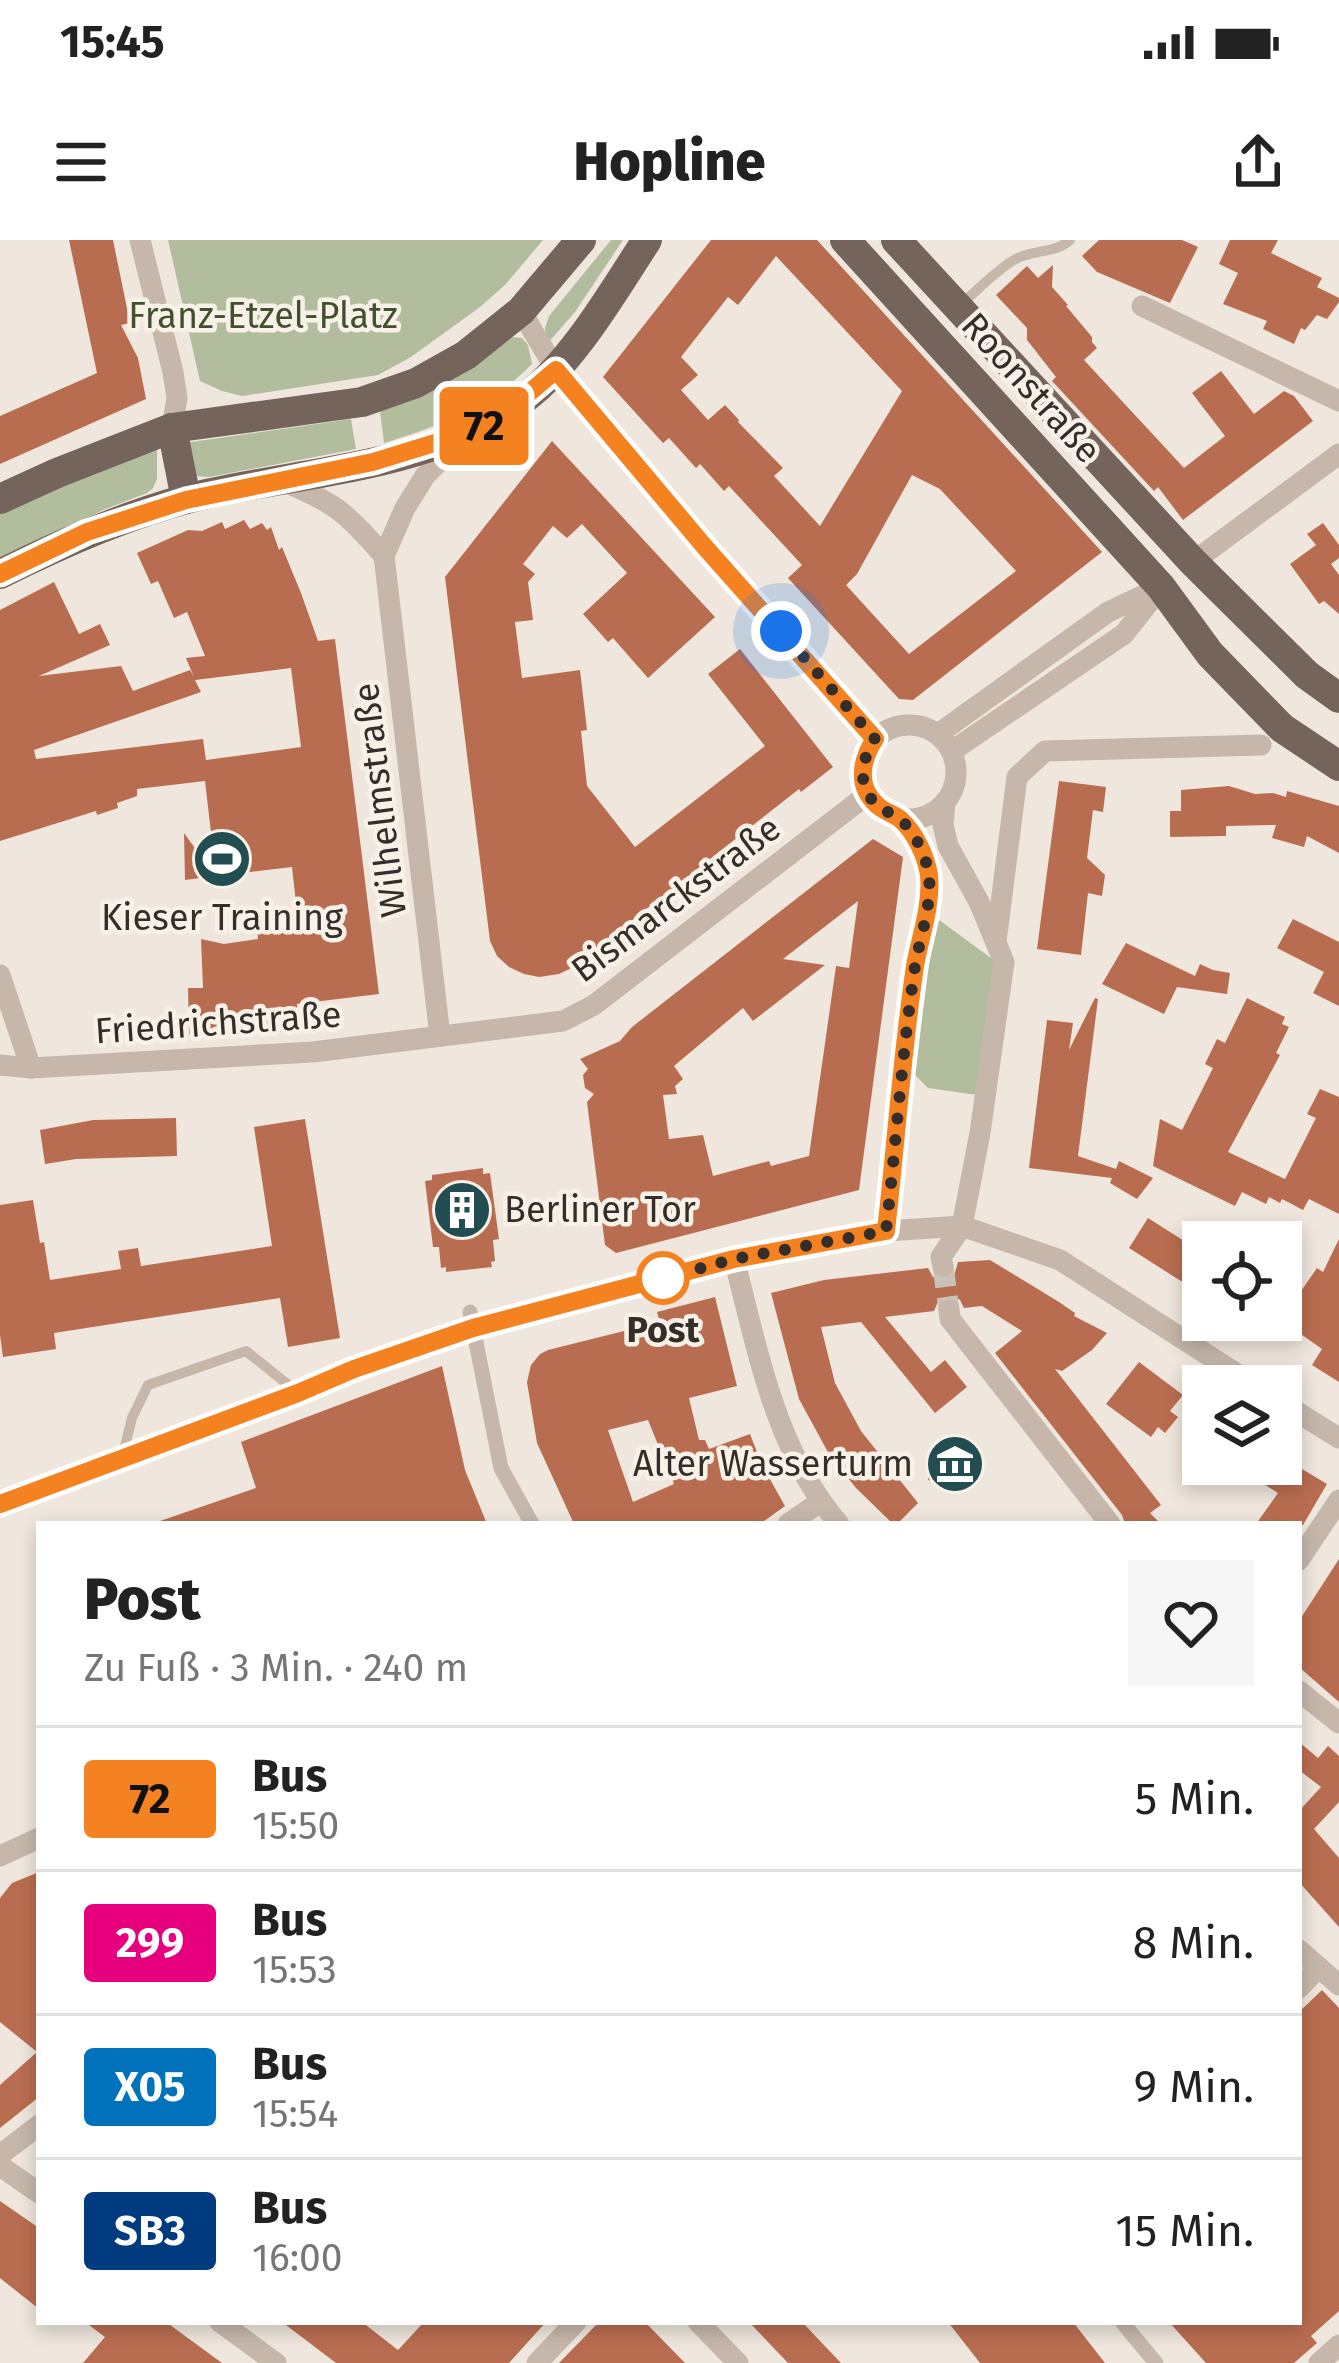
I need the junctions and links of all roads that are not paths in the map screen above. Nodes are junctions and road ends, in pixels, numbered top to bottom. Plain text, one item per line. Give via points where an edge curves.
1 (140, 240) edge
2 (581, 240) edge
3 (647, 240) edge
4 (845, 240) edge
5 (896, 240) edge
6 (1070, 240) edge
7 (1142, 305) dead end
8 (958, 308) junction
9 (521, 311) junction
10 (556, 370) junction
11 (1339, 400) edge
12 (172, 428) junction
13 (467, 433) junction
14 (1339, 454) edge
15 (280, 481) junction
16 (0, 499) edge
17 (186, 500) junction
18 (384, 556) junction
19 (1193, 562) junction
20 (0, 574) edge
21 (1161, 587) junction
22 (1339, 698) edge
23 (875, 739) junction
24 (945, 742) junction
25 (1261, 745) dead end
26 (1339, 766) edge
27 (868, 794) junction
28 (945, 802) junction
29 (899, 818) junction
30 (996, 943) junction
31 (0, 976) edge
32 (440, 1036) junction
33 (0, 1065) edge
34 (31, 1068) junction
35 (962, 1226) junction
36 (886, 1231) junction
37 (734, 1259) junction
38 (943, 1266) tunnel mouth
39 (949, 1310) tunnel mouth
40 (471, 1320) junction
41 (1223, 1365) edge
42 (298, 1393) junction
43 (1302, 1415) edge
44 (1339, 1438) edge
45 (122, 1459) junction
46 (1339, 1500) edge
47 (820, 1502) junction
48 (0, 1504) edge
49 (530, 1521) edge
50 (792, 1521) edge
51 (836, 1521) edge
52 (1108, 1521) edge
53 (1302, 1556) edge
54 (1302, 1693) edge
55 (1339, 1723) edge
56 (36, 1839) edge
57 (0, 1856) edge
58 (1302, 1953) edge
59 (1319, 1967) junction
60 (1302, 1985) edge
61 (1339, 1985) edge
62 (36, 2127) edge
63 (0, 2155) edge
64 (0, 2165) edge
65 (36, 2191) edge
66 (224, 2325) edge
67 (573, 2325) edge
68 (701, 2325) edge
69 (1124, 2325) edge
70 (1339, 2344) edge
71 (276, 2363) edge
72 (536, 2363) edge
73 (738, 2363) edge
74 (1156, 2363) edge
75 (1318, 2363) edge

1 - 12 street via 177,398
2 - 9 main road
3 - 10 main road
4 - 21 main road, Roonstraße
5 - 8 main road
6 - 8 lane via 1012,260
7 - 11 street
8 - 19 main road
9 - 10 street
9 - 12 main road via 433,374 362,402
10 - 13 main road
10 - 23 street
12 - 16 main road
12 - 17 main road
13 - 15 main road
13 - 18 street via 425,476
14 - 19 street
15 - 17 main road
15 - 18 street via 352,518
17 - 20 main road via 87,532
18 - 32 street, Wilhelmstraße
19 - 21 main road
19 - 22 main road
21 - 24 street via 1124,634
21 - 26 main road, Roonstraße via 1210,654 1282,728
23 - 24 street via 912,724
23 - 27 street via 863,765
24 - 28 street via 956,771
25 - 30 street via 1045,751 1017,777
27 - 29 street
27 - 32 street, Bismarckstraße via 594,1005 563,1021
28 - 29 street via 915,820
28 - 30 street via 948,847
29 - 36 street via 929,877
30 - 35 street via 1004,962
31 - 34 street
32 - 34 street, Friedrichstraße via 313,1052
33 - 34 street, Friedrichstraße
35 - 36 street
35 - 38 street
35 - 41 street via 1060,1260
36 - 37 street
37 - 40 street
37 - 47 street via 775,1414
39 - 52 street
40 - 42 street
40 - 49 street via 501,1468
42 - 45 street
42 - 45 lane via 246,1351 148,1385
43 - 44 street
45 - 48 street
46 - 53 street
47 - 50 street
47 - 51 street
54 - 55 street
56 - 57 street
58 - 59 street
59 - 60 street
59 - 61 street
62 - 63 street
64 - 65 street
66 - 71 street
67 - 72 street
68 - 73 street
69 - 74 street
70 - 75 street

